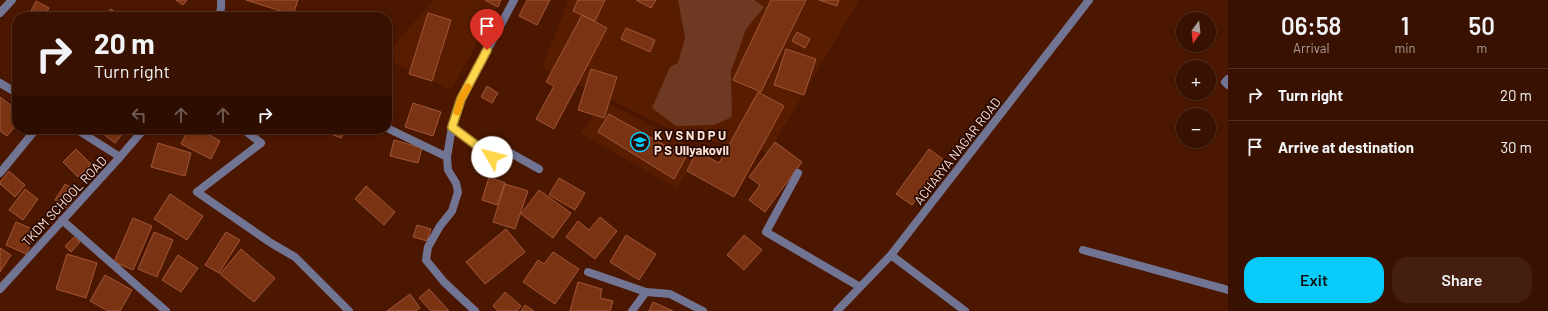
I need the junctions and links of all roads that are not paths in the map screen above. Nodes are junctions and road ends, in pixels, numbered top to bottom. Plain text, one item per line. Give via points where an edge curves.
1 (12, 0) edge
2 (221, 0) edge
3 (514, 0) edge
4 (1088, 0) edge
5 (1, 10) edge
6 (220, 12) edge
7 (1228, 79) edge
8 (0, 83) edge
9 (1228, 85) edge
10 (12, 90) edge
11 (452, 127) junction
12 (392, 130) edge
13 (32, 134) edge
14 (84, 134) edge
15 (140, 134) edge
16 (249, 134) edge
17 (120, 157) junction
18 (447, 157) junction
19 (539, 169) dead end
20 (0, 173) edge
21 (798, 173) dead end
22 (62, 220) junction
23 (1083, 250) dead end
24 (891, 255) junction
25 (588, 272) dead end
26 (860, 287) junction
27 (0, 289) edge
28 (1228, 290) edge
29 (646, 292) junction
30 (158, 308) edge
31 (166, 311) edge
32 (349, 311) edge
33 (475, 311) edge
34 (632, 311) edge
35 (703, 311) edge
36 (837, 311) edge
37 (965, 311) edge

1 - 5 street
2 - 6 street
3 - 11 street via 461,99
4 - 24 street, ACHARYA NAGAR ROAD
7 - 9 street via 1225,82
8 - 10 street
11 - 18 street
11 - 19 street via 492,157 505,150
12 - 18 street
13 - 20 street
14 - 17 street
15 - 17 street, TKDM SCHOOL ROAD
16 - 32 street via 261,143 197,192 295,257
17 - 22 street, TKDM SCHOOL ROAD
18 - 33 street via 448,170 458,192 452,211 428,247 426,260 444,282
21 - 26 street via 766,232
22 - 27 street, TKDM SCHOOL ROAD
22 - 30 street
23 - 28 street
24 - 26 street, ACHARYA NAGAR ROAD
24 - 37 street
25 - 29 street
26 - 36 street, ACHARYA NAGAR ROAD
29 - 34 street
29 - 35 street via 670,294
30 - 31 street

